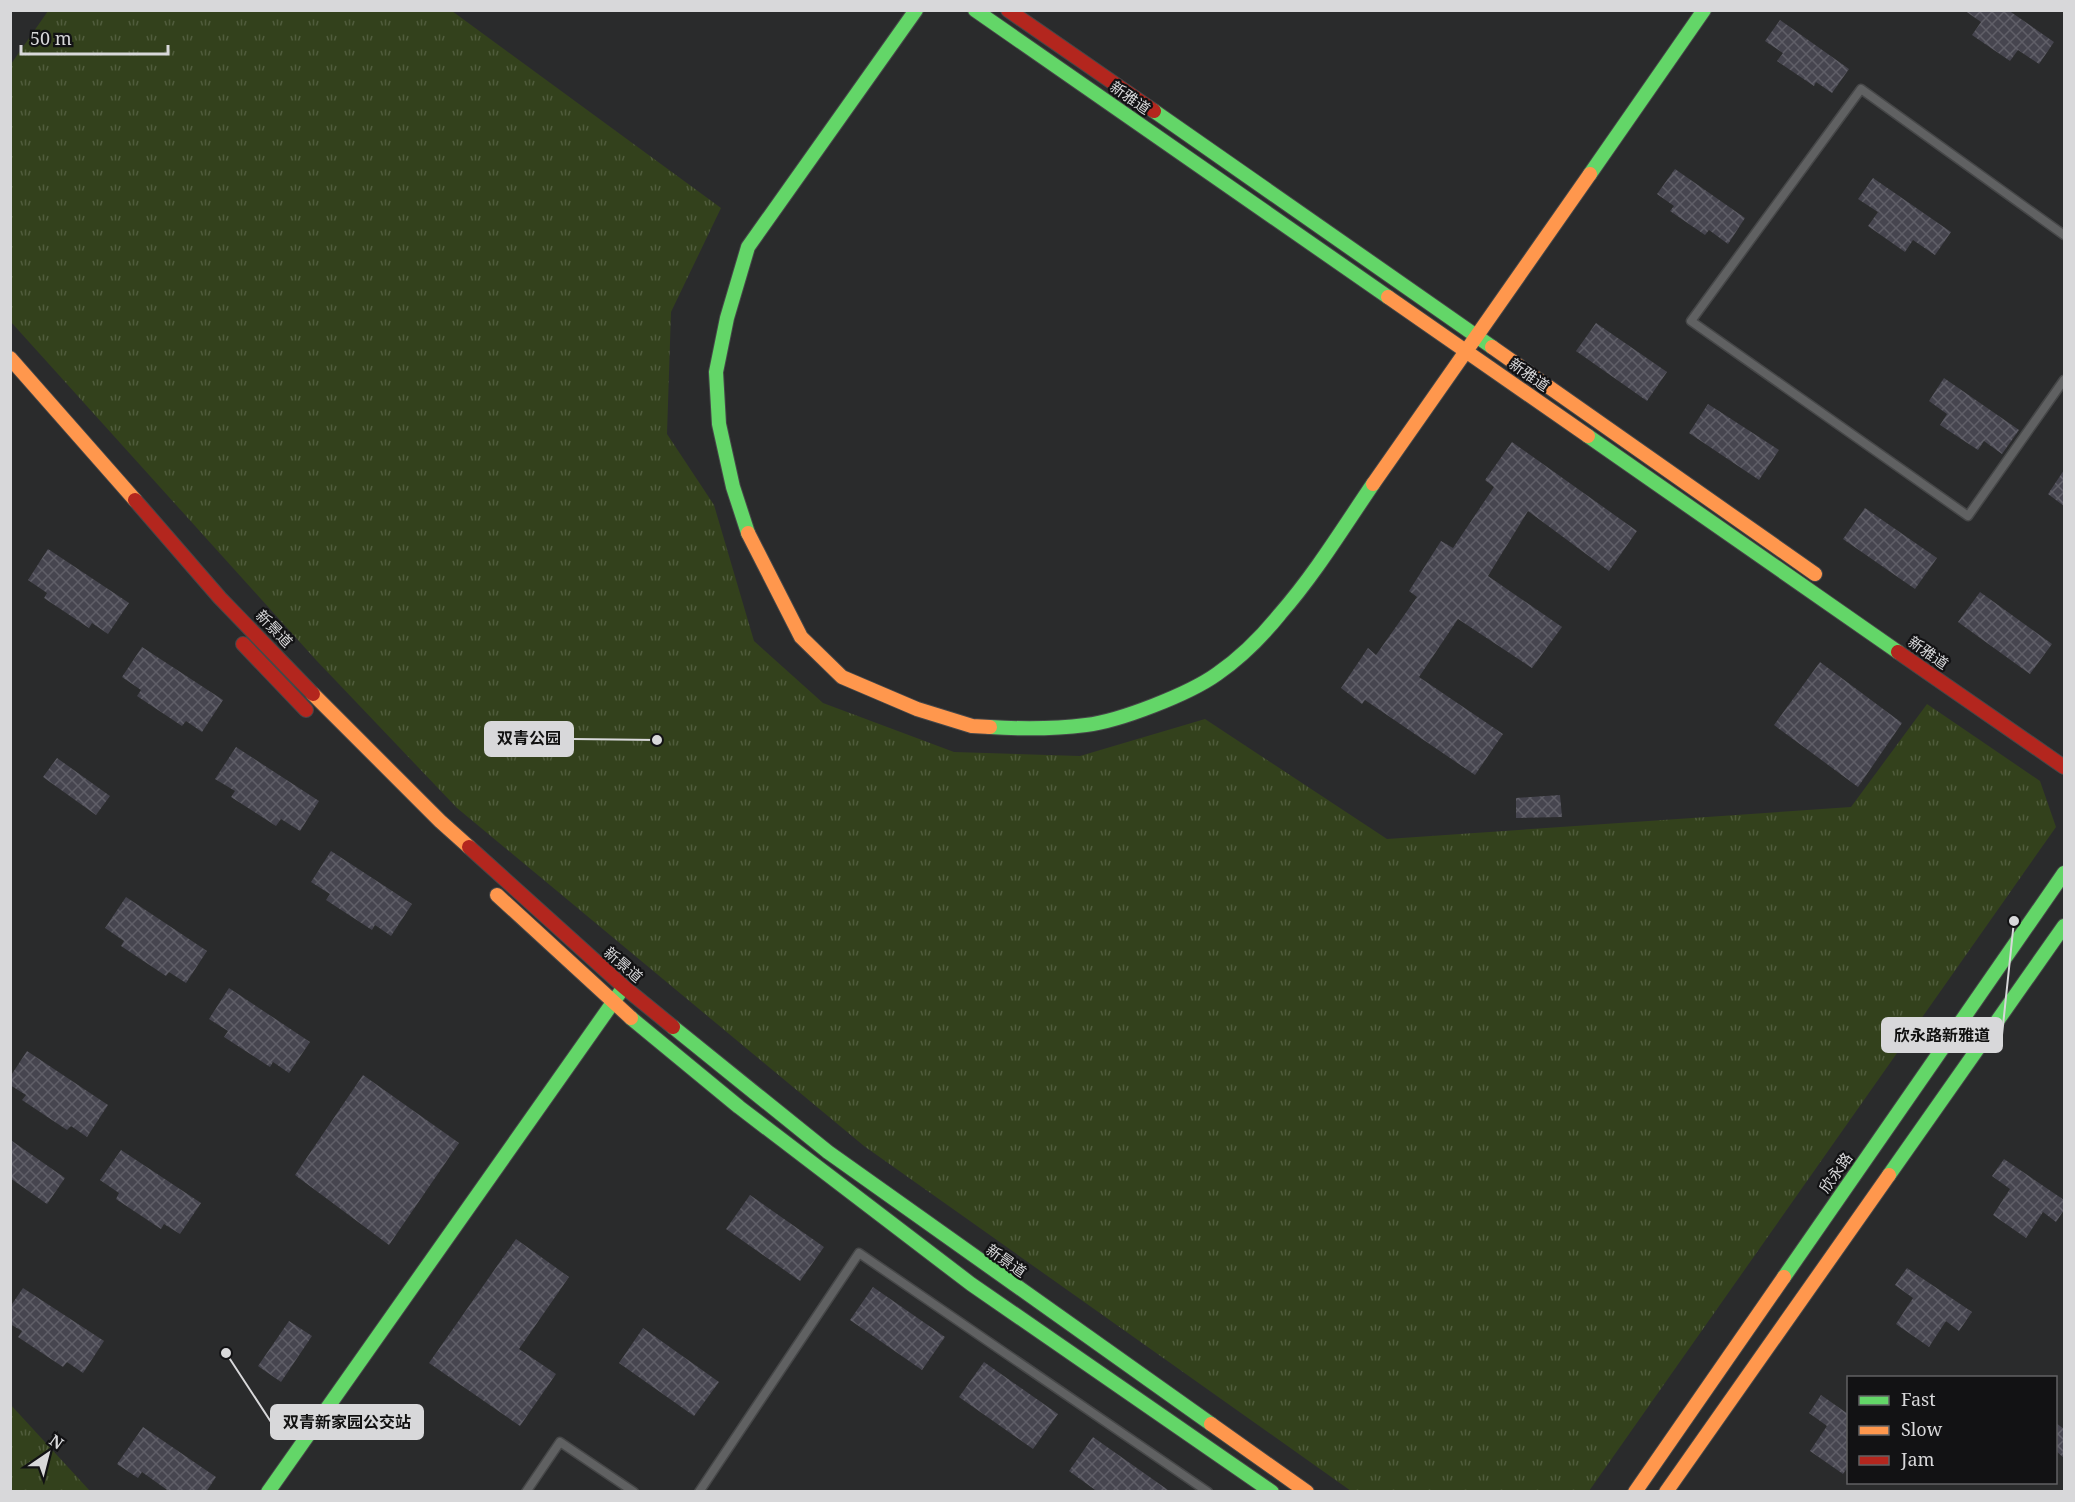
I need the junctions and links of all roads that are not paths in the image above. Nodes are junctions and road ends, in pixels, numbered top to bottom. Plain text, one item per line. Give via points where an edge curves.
1 (916, 10) edge
2 (975, 10) edge
3 (1008, 10) edge
4 (1704, 10) edge
5 (2064, 235) edge
6 (1478, 336) junction
7 (1467, 352) junction
8 (10, 358) edge
9 (2064, 380) edge
10 (2062, 390) edge
11 (1830, 584) dead end
12 (194, 589) dead end
13 (217, 614) dead end
14 (232, 631) dead end
15 (319, 722) dead end
16 (2064, 767) edge
17 (2064, 873) edge
18 (485, 884) dead end
19 (2064, 926) edge
20 (624, 987) junction
21 (636, 997) junction
22 (612, 1004) junction
23 (621, 1018) junction
24 (347, 1404) dead end
25 (268, 1491) edge
26 (285, 1491) edge
27 (526, 1491) edge
28 (633, 1491) edge
29 (699, 1491) edge
30 (1208, 1491) edge
31 (1272, 1491) edge
32 (1307, 1491) edge
33 (1635, 1491) edge
34 (1666, 1491) edge

1 - 7 street via 747,247 716,372 719,424 748,533 801,637 842,677 917,709 972,726 1029,729 1088,725 1140,710 1187,690 1224,668 1280,615
2 - 7 street, 新雅道
3 - 6 street, 新雅道
4 - 6 street
5 - 10 lane via 1861,90 1691,321 1968,516
6 - 7 street
6 - 11 street, 新雅道
7 - 16 street, 新雅道
8 - 20 street, 新景道 via 220,598 317,698 440,821
9 - 10 lane
12 - 13 street
14 - 15 street
17 - 33 street, 欣永路
18 - 22 street
19 - 34 street
20 - 21 street, 新景道
20 - 22 street
21 - 23 street
21 - 32 street, 新景道 via 828,1152
22 - 23 street
22 - 25 street
23 - 31 street via 972,1284
24 - 26 street
27 - 28 lane via 560,1442
29 - 30 lane via 859,1253

